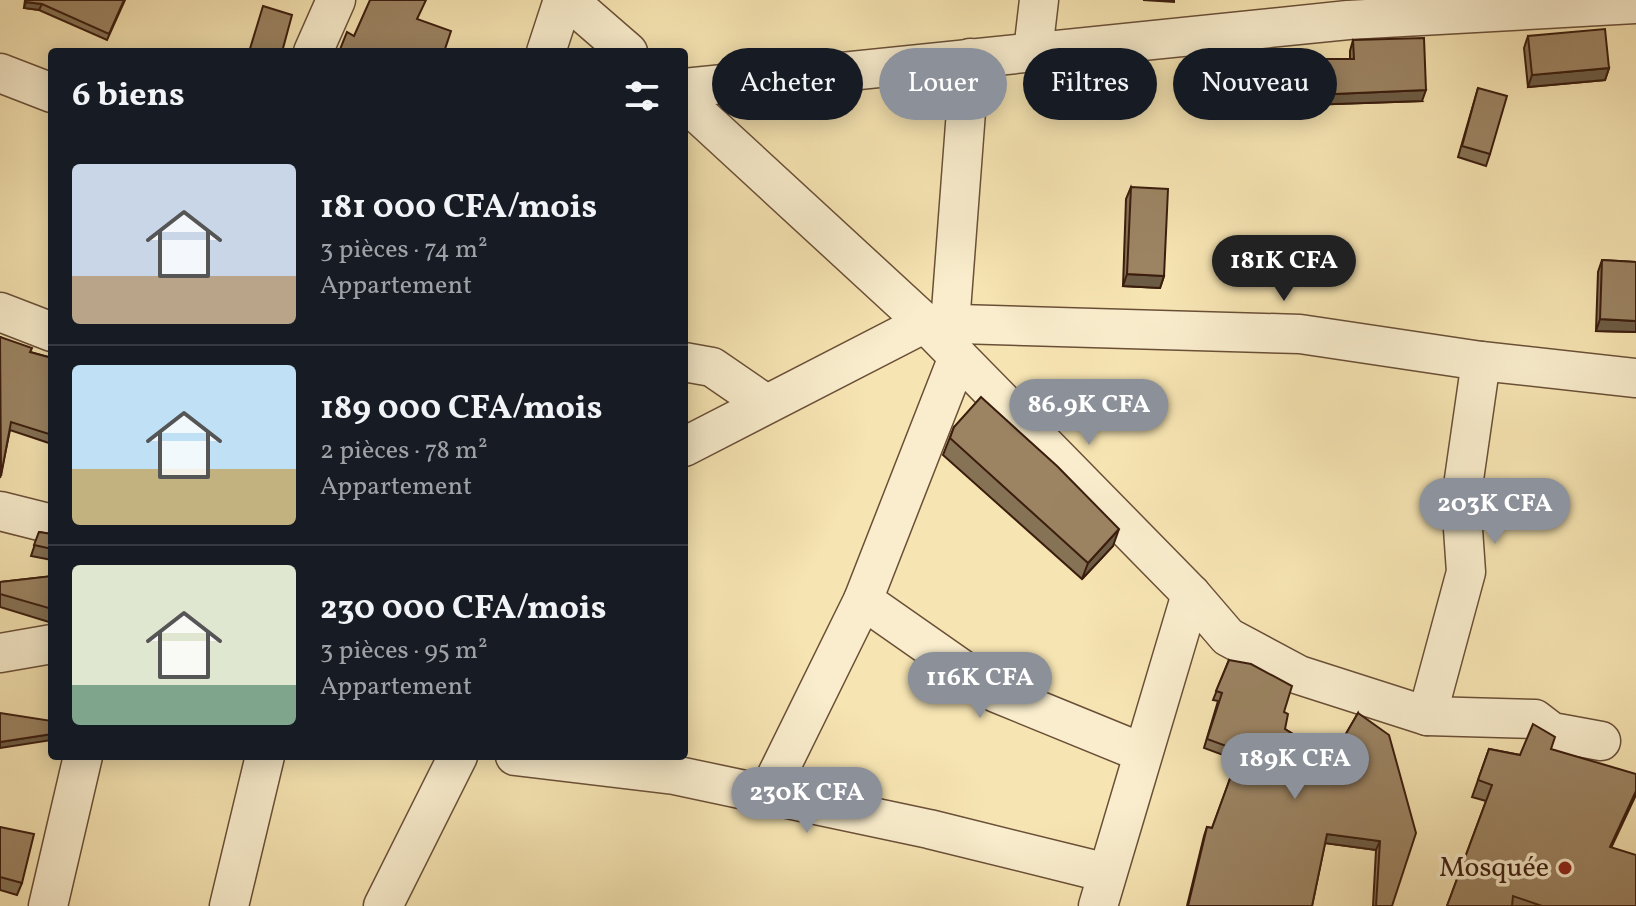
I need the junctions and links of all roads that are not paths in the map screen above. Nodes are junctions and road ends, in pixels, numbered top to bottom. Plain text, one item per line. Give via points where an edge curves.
1 (336, 0) edge
2 (565, 0) edge
3 (1039, 0) edge
4 (1636, 4) edge
5 (315, 48) edge
6 (547, 48) edge
7 (623, 48) edge
8 (1033, 48) edge
9 (1063, 48) edge
10 (879, 68) edge
11 (0, 73) edge
12 (688, 88) edge
13 (48, 91) edge
14 (688, 105) edge
15 (964, 120) edge
16 (0, 312) edge
17 (48, 330) edge
18 (944, 335) junction
19 (1481, 361) junction
20 (688, 363) edge
21 (1636, 378) edge
22 (766, 404) junction
23 (688, 445) edge
24 (0, 511) edge
25 (48, 523) edge
26 (1191, 594) junction
27 (863, 600) junction
28 (48, 645) edge
29 (0, 653) edge
30 (1427, 716) junction
31 (1601, 741) dead end
32 (1143, 753) junction
33 (82, 760) edge
34 (264, 760) edge
35 (456, 760) edge
36 (548, 760) edge
37 (767, 795) junction
38 (1102, 889) edge
39 (393, 904) edge
40 (51, 905) edge
41 (229, 906) edge

1 - 5 street
2 - 6 street
2 - 7 street
3 - 8 street
4 - 9 street via 1348,20
10 - 12 street
11 - 13 street
14 - 18 street
15 - 18 street
16 - 17 street
18 - 19 street via 1300,334
18 - 22 street
18 - 26 street
18 - 27 street
19 - 21 street
19 - 30 street via 1461,500 1466,572
20 - 22 street via 712,367
22 - 23 street
24 - 25 street
26 - 30 street via 1228,637 1299,675
26 - 32 street
27 - 32 street via 996,693
27 - 37 street
28 - 29 street
30 - 31 street via 1535,719 1552,732
32 - 38 street
33 - 40 street
34 - 41 street
35 - 39 street
36 - 37 street via 674,775
37 - 38 street via 929,829

